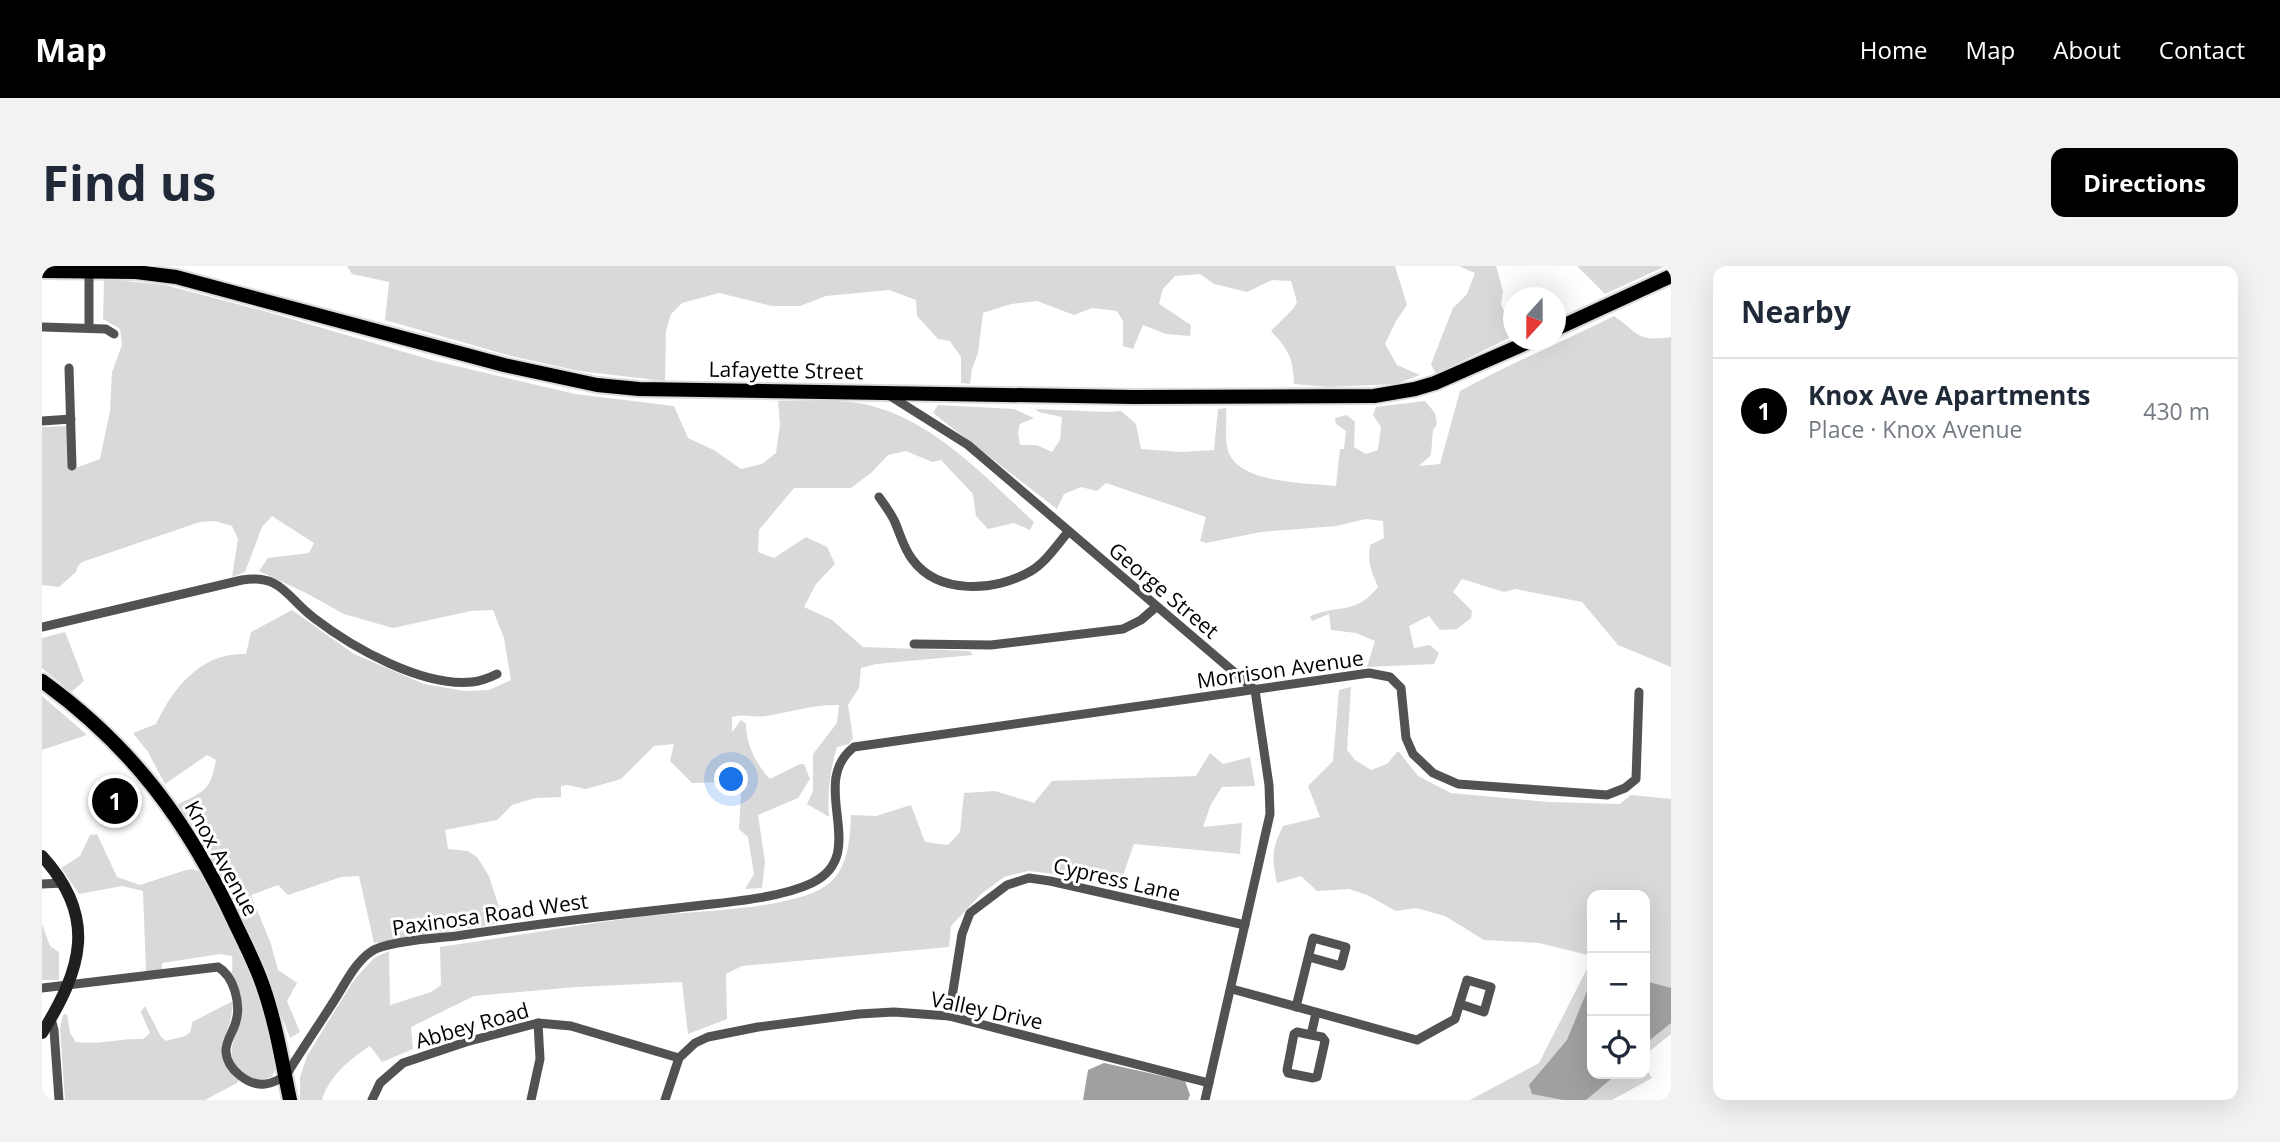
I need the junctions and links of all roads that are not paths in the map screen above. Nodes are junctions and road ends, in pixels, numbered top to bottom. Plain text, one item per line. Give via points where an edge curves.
1 (42, 271) edge
2 (89, 271) junction
3 (1671, 276) edge
4 (1566, 324) edge
5 (42, 327) edge
6 (89, 328) junction
7 (114, 334) dead end
8 (1510, 350) edge
9 (69, 368) dead end
10 (884, 393) junction
11 (71, 419) junction
12 (42, 421) edge
13 (72, 466) dead end
14 (879, 497) dead end
15 (1068, 532) junction
16 (1156, 607) junction
17 (42, 627) edge
18 (914, 644) dead end
19 (497, 674) dead end
20 (42, 681) edge
21 (1255, 690) junction
22 (1639, 692) dead end
23 (853, 747) joint
24 (42, 856) edge
25 (62, 883) junction
26 (42, 884) edge
27 (1245, 925) junction
28 (1308, 957) dead end
29 (68, 984) junction
30 (42, 988) edge
31 (1232, 989) junction
32 (1460, 1004) dead end
33 (1296, 1007) junction
34 (1316, 1013) junction
35 (949, 1016) junction
36 (51, 1019) junction
37 (538, 1023) junction
38 (42, 1033) edge
39 (1311, 1035) junction
40 (679, 1058) junction
41 (285, 1077) junction
42 (1209, 1083) junction
43 (59, 1100) edge
44 (290, 1100) edge
45 (372, 1100) edge
46 (531, 1100) edge
47 (665, 1100) edge
48 (1205, 1100) edge

1 - 2 main road, Lafayette Street
2 - 6 street
2 - 10 main road, Lafayette Street via 176,277 504,365 597,385
3 - 4 main road
5 - 6 street
6 - 7 street
8 - 10 main road, Lafayette Street via 1435,383 1374,396
9 - 11 street
10 - 15 street, George Street via 968,445
11 - 12 street
11 - 13 street
14 - 15 street via 894,518 911,558 924,573 944,583 966,587 1014,579 1045,559
15 - 16 street, George Street
16 - 18 street via 1123,629 991,645
16 - 21 street, George Street
17 - 19 street via 264,578 274,581 314,618 377,658 420,676 473,682
20 - 41 main road, Knox Avenue via 130,758 187,833 263,985
21 - 22 street, Morrison Avenue via 1369,673 1390,677 1403,695 1406,738 1413,754 1433,773 1458,784 1607,795 1636,779
21 - 23 street, Morrison Avenue
21 - 27 street via 1270,814
23 - 41 street, Paxinosa Road West via 835,775 841,842 834,864 812,883 735,901 374,949 355,968
24 - 25 street
25 - 26 street
25 - 29 street via 79,929
27 - 31 street
27 - 35 street, Cypress Lane via 1029,878 1007,885 970,913 962,934
28 - 33 street
29 - 30 street
29 - 36 street
29 - 41 street via 218,967 229,978 237,1000 237,1017 226,1047 228,1061 239,1074 258,1084
31 - 33 street
31 - 42 street
32 - 34 street via 1455,1020 1417,1040
33 - 34 street
34 - 39 street
35 - 40 street, Valley Drive via 859,1014 738,1030 695,1043
35 - 42 street, Valley Drive
36 - 38 street
36 - 43 street
37 - 40 street, Abbey Road via 571,1026
37 - 45 street, Abbey Road via 403,1063 380,1083
37 - 46 street via 540,1059
39 - 39 street via 1325,1041 1317,1077 1288,1073 1294,1034
40 - 47 street
41 - 44 main road, Knox Avenue
42 - 48 street

